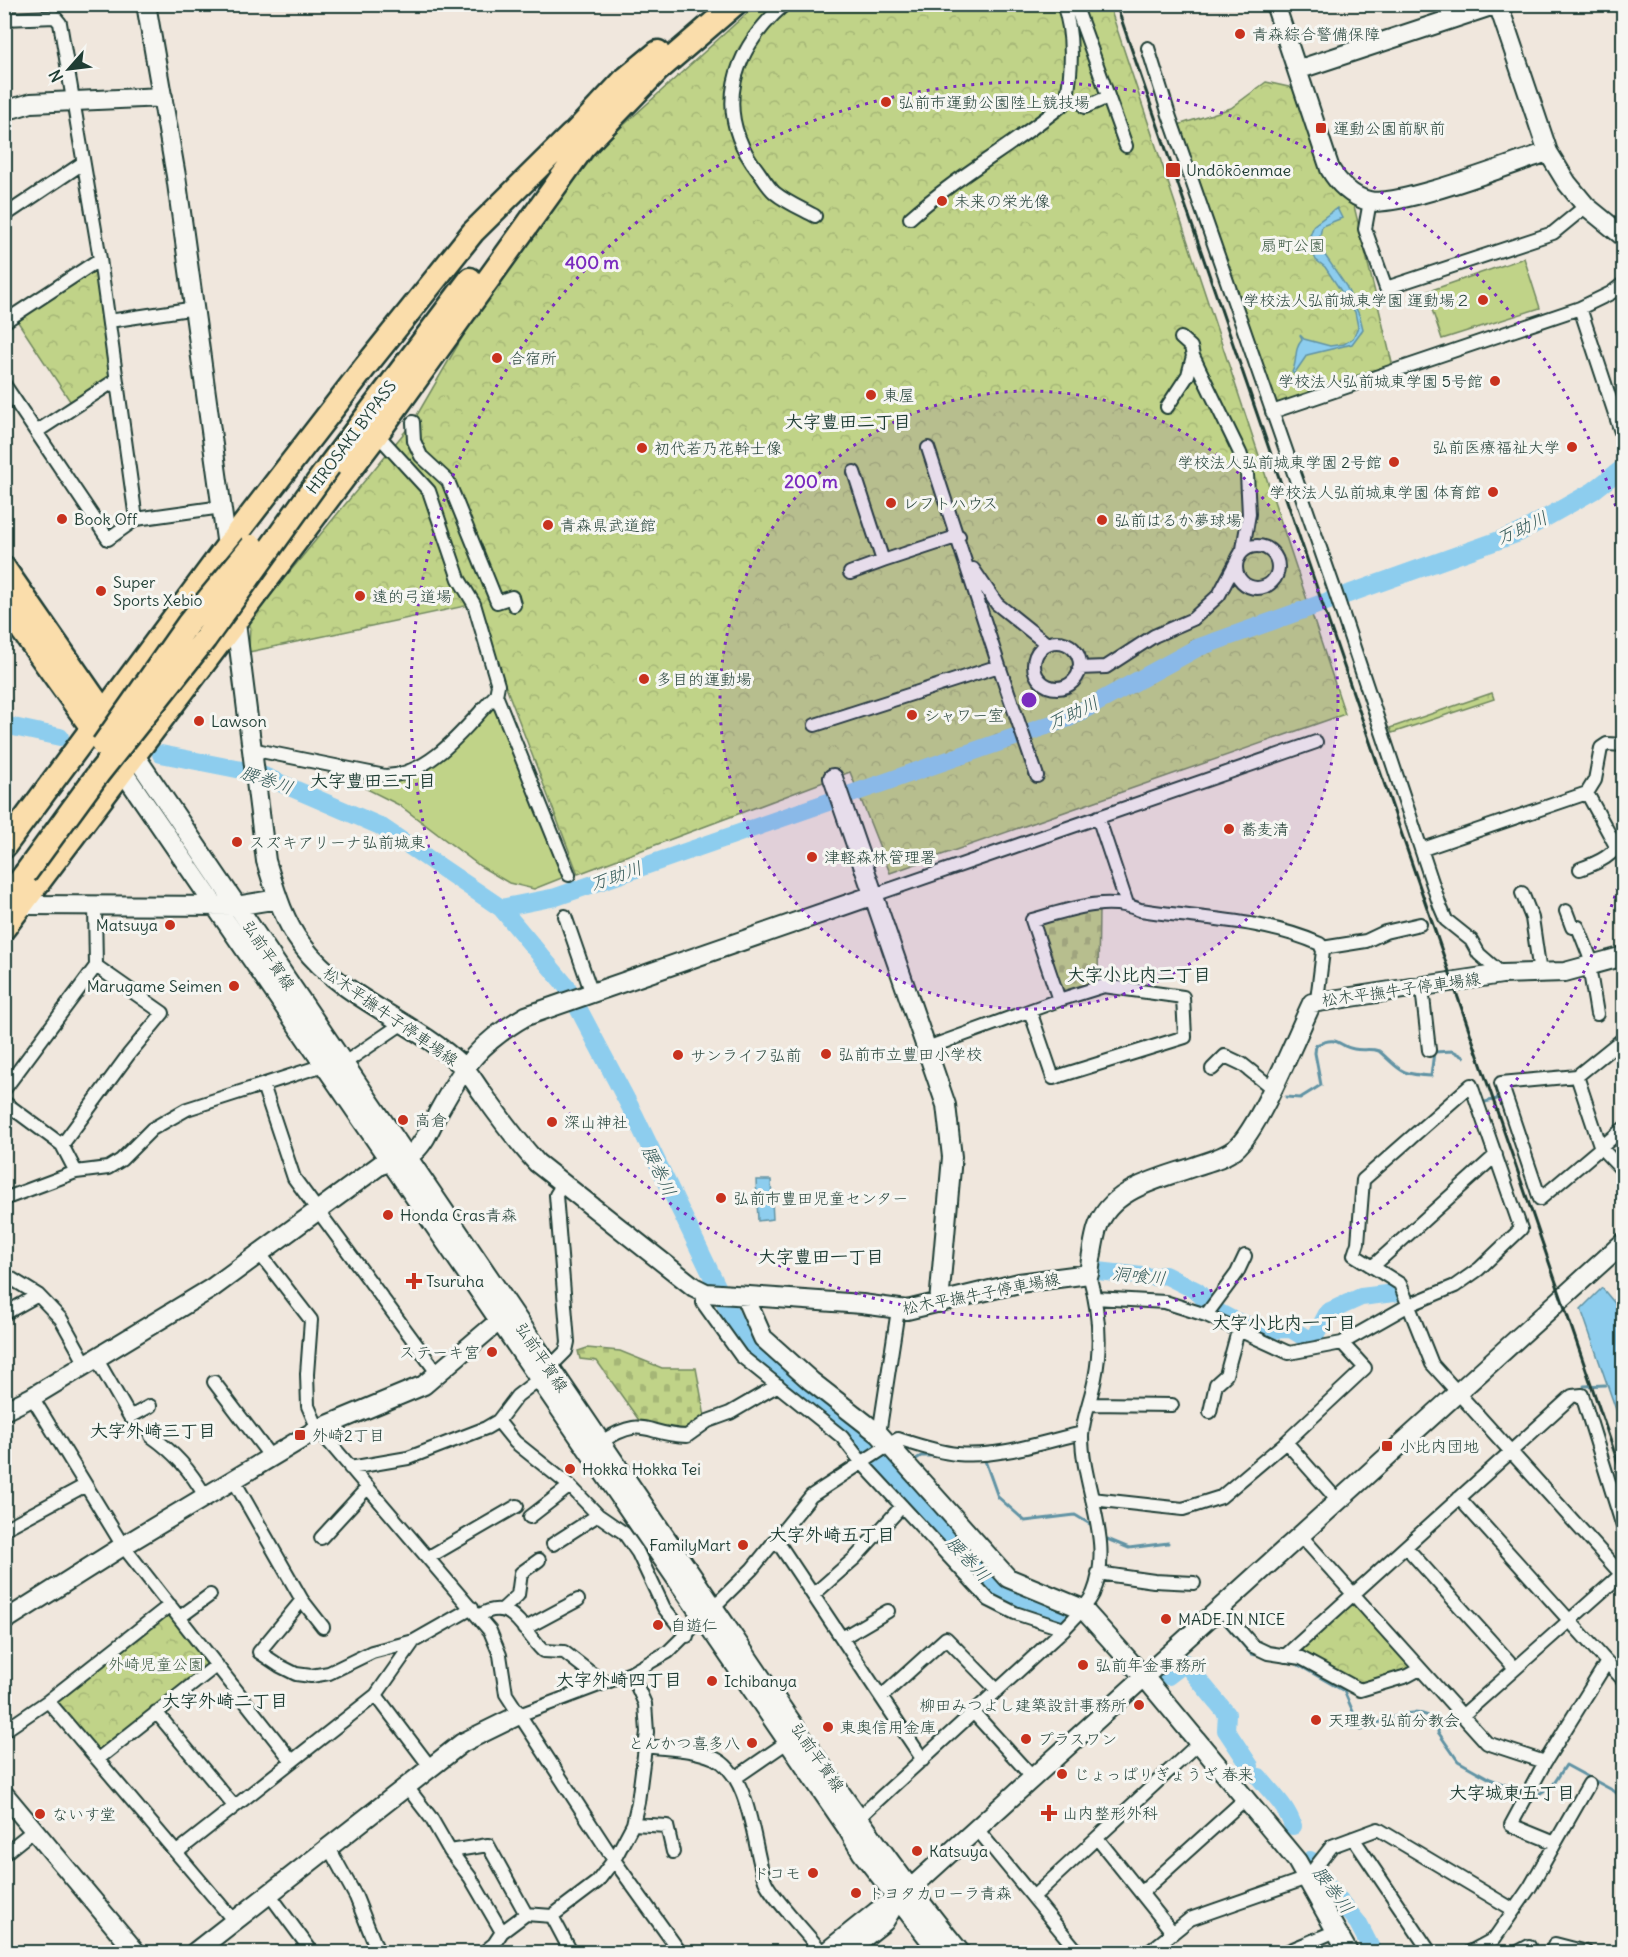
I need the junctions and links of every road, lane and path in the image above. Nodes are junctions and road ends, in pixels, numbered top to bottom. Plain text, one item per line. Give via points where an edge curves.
1 (146, 4) edge
2 (713, 4) edge
3 (735, 4) edge
4 (785, 4) edge
5 (1063, 4) edge
6 (1075, 4) edge
7 (1275, 4) edge
8 (1498, 4) edge
9 (4, 20) edge
10 (1148, 48) dead end
11 (1297, 70) junction
12 (163, 97) junction
13 (1108, 97) junction
14 (72, 101) junction
15 (1085, 107) dead end
16 (4, 111) edge
17 (577, 142) junction
18 (1126, 146) dead end
19 (1548, 152) junction
20 (83, 163) junction
21 (1370, 201) junction
22 (1586, 206) junction
23 (4, 216) edge
24 (815, 216) dead end
25 (910, 218) dead end
26 (1623, 237) edge
27 (100, 259) junction
28 (1623, 283) edge
29 (196, 308) junction
30 (1580, 308) junction
31 (109, 321) junction
32 (4, 322) edge
33 (1181, 338) dead end
34 (1193, 356) junction
35 (116, 380) junction
36 (4, 384) edge
37 (1167, 407) dead end
38 (1272, 412) junction
39 (413, 422) dead end
40 (36, 432) junction
41 (377, 434) junction
42 (1623, 441) edge
43 (928, 448) dead end
44 (855, 472) dead end
45 (222, 507) junction
46 (136, 519) junction
47 (959, 536) junction
48 (227, 546) junction
49 (966, 558) junction
50 (883, 561) junction
51 (4, 568) edge
52 (850, 573) dead end
53 (4, 605) edge
54 (514, 605) dead end
55 (236, 620) junction
56 (1047, 644) junction
57 (999, 666) junction
58 (1079, 668) junction
59 (496, 695) junction
60 (99, 720) junction
61 (815, 725) dead end
62 (1316, 742) dead end
63 (1623, 745) edge
64 (251, 754) junction
65 (128, 762) junction
66 (1037, 776) dead end
67 (835, 783) dead end
68 (1587, 794) junction
69 (1098, 817) junction
70 (1620, 842) edge
71 (1423, 849) junction
72 (12, 865) edge
73 (1580, 869) dead end
74 (569, 875) dead end
75 (1522, 893) dead end
76 (874, 895) junction
77 (278, 899) junction
78 (13, 903) edge
79 (1126, 904) junction
80 (216, 906) junction
81 (236, 906) junction
82 (95, 907) junction
83 (1566, 911) dead end
84 (565, 916) dead end
85 (1420, 924) dead end
86 (4, 928) edge
87 (1322, 948) junction
88 (1623, 956) edge
89 (96, 966) junction
90 (1591, 966) junction
91 (1540, 973) junction
92 (1502, 974) junction
93 (1422, 988) junction
94 (588, 995) junction
95 (1059, 1000) junction
96 (1317, 1000) junction
97 (1030, 1011) junction
98 (1597, 1014) dead end
99 (403, 1023) junction
100 (1623, 1038) edge
101 (927, 1048) junction
102 (1428, 1050) dead end
103 (343, 1064) junction
104 (324, 1065) junction
105 (463, 1067) junction
106 (1212, 1069) dead end
107 (1577, 1076) junction
108 (264, 1085) junction
109 (1272, 1088) junction
110 (4, 1090) edge
111 (4, 1102) edge
112 (1623, 1128) edge
113 (62, 1145) junction
114 (1601, 1148) junction
115 (1496, 1155) junction
116 (399, 1160) junction
117 (75, 1172) junction
118 (1623, 1172) edge
119 (562, 1184) junction
120 (4, 1199) edge
121 (318, 1210) junction
122 (1623, 1242) edge
123 (260, 1254) junction
124 (1245, 1256) dead end
125 (1372, 1267) junction
126 (4, 1274) edge
127 (1089, 1274) junction
128 (704, 1292) junction
129 (38, 1295) junction
130 (738, 1297) junction
131 (1095, 1298) junction
132 (939, 1304) junction
133 (1408, 1305) junction
134 (898, 1310) junction
135 (1209, 1311) junction
136 (4, 1314) edge
137 (505, 1316) junction
138 (1238, 1330) junction
139 (1342, 1342) junction
140 (91, 1361) junction
141 (544, 1373) junction
142 (438, 1374) junction
143 (214, 1382) dead end
144 (778, 1385) junction
145 (1457, 1393) junction
146 (32, 1397) junction
147 (1090, 1404) junction
148 (1172, 1405) dead end
149 (150, 1406) dead end
150 (4, 1411) edge
151 (1210, 1412) dead end
152 (498, 1421) junction
153 (318, 1429) junction
154 (1082, 1433) junction
155 (151, 1436) dead end
156 (601, 1442) junction
157 (1286, 1442) junction
158 (884, 1443) junction
159 (1510, 1452) junction
160 (270, 1456) junction
161 (866, 1462) junction
162 (350, 1468) junction
163 (233, 1479) junction
164 (84, 1486) junction
165 (570, 1486) junction
166 (368, 1487) junction
167 (205, 1496) junction
168 (1092, 1498) junction
169 (1459, 1498) junction
170 (1339, 1502) junction
171 (517, 1506) dead end
172 (902, 1506) junction
173 (598, 1515) junction
174 (530, 1517) dead end
175 (4, 1529) edge
176 (1623, 1530) edge
177 (1301, 1536) junction
178 (321, 1538) dead end
179 (777, 1541) junction
180 (552, 1544) dead end
181 (123, 1546) junction
182 (1406, 1546) junction
183 (429, 1557) junction
184 (539, 1560) dead end
185 (1098, 1572) junction
186 (1622, 1573) edge
187 (1194, 1583) dead end
188 (1353, 1594) junction
189 (210, 1595) dead end
190 (813, 1595) junction
191 (302, 1600) junction
192 (579, 1600) dead end
193 (170, 1605) junction
194 (1220, 1608) junction
195 (1083, 1609) junction
196 (503, 1610) junction
197 (707, 1611) junction
198 (888, 1611) dead end
199 (475, 1612) junction
200 (180, 1617) junction
201 (1569, 1620) junction
202 (4, 1621) edge
203 (323, 1627) dead end
204 (524, 1629) junction
205 (1064, 1629) junction
206 (687, 1636) junction
207 (842, 1638) junction
208 (414, 1641) junction
209 (1285, 1656) junction
210 (1607, 1662) junction
211 (217, 1665) junction
212 (1515, 1668) junction
213 (1420, 1669) junction
214 (631, 1673) junction
215 (1144, 1677) junction
216 (1623, 1681) edge
217 (604, 1683) junction
218 (997, 1690) junction
219 (376, 1695) junction
220 (881, 1697) junction
221 (48, 1701) junction
222 (156, 1712) junction
223 (974, 1713) junction
224 (519, 1715) junction
225 (1462, 1716) junction
226 (4, 1731) edge
227 (794, 1737) junction
228 (1199, 1743) junction
229 (646, 1746) junction
230 (98, 1759) junction
231 (923, 1760) junction
232 (292, 1761) junction
233 (1545, 1762) junction
234 (431, 1768) junction
235 (735, 1778) junction
236 (1033, 1778) junction
237 (1589, 1784) dead end
238 (406, 1787) junction
239 (4, 1794) edge
240 (1245, 1799) junction
241 (234, 1806) junction
242 (853, 1823) junction
243 (633, 1824) junction
244 (977, 1829) junction
245 (34, 1830) junction
246 (1097, 1838) junction
247 (1353, 1838) junction
248 (1555, 1843) junction
249 (329, 1848) junction
250 (450, 1851) junction
251 (177, 1852) junction
252 (673, 1852) dead end
253 (4, 1854) edge
254 (614, 1860) junction
255 (1313, 1872) junction
256 (1141, 1893) junction
257 (270, 1895) junction
258 (903, 1895) junction
259 (1033, 1897) junction
260 (1514, 1910) junction
261 (526, 1914) junction
262 (552, 1916) junction
263 (235, 1922) junction
264 (1336, 1930) junction
265 (502, 1932) junction
266 (1173, 1933) junction
267 (136, 1953) edge
268 (195, 1953) edge
269 (312, 1953) edge
270 (378, 1953) edge
271 (484, 1953) edge
272 (571, 1953) edge
273 (680, 1953) edge
274 (824, 1953) edge
275 (846, 1953) edge
276 (939, 1953) edge
277 (960, 1953) edge
278 (1078, 1953) edge
279 (1149, 1953) edge
280 (1286, 1953) edge
281 (1348, 1953) edge
282 (1430, 1953) edge
283 (1470, 1953) edge
284 (1551, 1953) edge
285 (1586, 1953) edge

1 - 12 street, 松木平撫牛子停車場線
2 - 17 highway, HIROSAKI BYPASS via 624,80
3 - 17 highway, HIROSAKI BYPASS
4 - 24 street via 740,64 732,85 732,112 750,161 774,193
5 - 25 street via 1069,43 1066,102 937,194
6 - 13 street
7 - 11 street
8 - 11 street
8 - 19 street
9 - 14 street via 54,17 60,23
10 - 38 street
11 - 21 street via 1330,169 1337,181
12 - 14 street
12 - 29 street, 松木平撫牛子停車場線
13 - 15 street
13 - 18 street
14 - 16 street via 31,103
14 - 20 street
17 - 41 highway
17 - 48 highway via 473,232
17 - 72 highway, HIROSAKI BYPASS, bridge via 323,462 205,639 98,774
19 - 21 street via 1400,200
19 - 22 street
20 - 23 street
20 - 27 street
21 - 22 street via 1365,229 1386,288 1553,233
22 - 26 street
27 - 31 street
27 - 32 street
28 - 30 street
29 - 31 street
29 - 45 street, 松木平撫牛子停車場線
30 - 38 street
30 - 42 street
31 - 35 street
33 - 34 street via 1191,347
34 - 37 street via 1188,375
34 - 58 street via 1247,474 1249,514 1240,556 1219,595 1193,619 1154,636 1106,667
35 - 40 street
35 - 46 street
36 - 40 street
38 - 71 street
39 - 54 street via 414,441 421,456 448,481 497,602 512,597
40 - 46 street via 108,539
41 - 55 highway
41 - 59 street via 429,491 459,579 478,617 498,685
43 - 47 street
44 - 50 street
45 - 46 street
45 - 48 street, 松木平撫牛子停車場線
47 - 49 street
47 - 50 street
48 - 55 street, 松木平撫牛子停車場線
48 - 60 highway
49 - 56 street via 997,604
49 - 57 street
50 - 52 street
51 - 60 highway
53 - 60 highway
55 - 64 street, 松木平撫牛子停車場線
55 - 65 highway
56 - 58 street via 1069,645 1078,657
56 - 58 street via 1036,654 1034,662 1041,682 1063,687 1076,679
57 - 61 street
57 - 66 street
59 - 64 street via 452,742 403,775 385,776
59 - 74 street
60 - 65 highway
60 - 72 highway
62 - 69 street
63 - 68 street via 1607,744 1601,748 1595,780
64 - 77 street, 松木平撫牛子停車場線 via 266,861
65 - 78 highway
65 - 80 street, 弘前平賀線
65 - 81 street, 弘前平賀線
67 - 76 street
68 - 70 street
68 - 71 street
69 - 76 street
69 - 79 street
70 - 73 street via 1603,861
71 - 92 street via 1446,920
72 - 78 highway, HIROSAKI BYPASS
75 - 91 street via 1533,918
76 - 94 street
76 - 101 street
77 - 81 street
77 - 99 street, 松木平撫牛子停車場線 via 301,944 318,964 348,989
78 - 82 street
78 - 86 highway
79 - 87 street via 1140,910 1294,932
79 - 95 street via 1099,905 1032,920
80 - 81 street
80 - 82 street
80 - 104 street, 弘前平賀線
81 - 103 street, 弘前平賀線
82 - 89 street
83 - 90 street via 1572,927 1578,927
84 - 94 street
85 - 87 street via 1366,941
87 - 96 street
88 - 90 street, 松木平撫牛子停車場線
89 - 110 street
89 - 113 street via 163,1013
90 - 91 street, 松木平撫牛子停車場線
90 - 98 street
91 - 92 street, 松木平撫牛子停車場線
92 - 93 street, 松木平撫牛子停車場線
93 - 96 street, 松木平撫牛子停車場線
93 - 102 street
94 - 105 street via 510,1025 492,1037
95 - 97 street
95 - 97 street via 1104,986 1183,997 1185,1037 1053,1078
96 - 109 street, 松木平撫牛子停車場線 via 1312,1003
97 - 101 street
99 - 103 street
99 - 105 street, 松木平撫牛子停車場線 via 437,1044
100 - 107 street
101 - 132 street via 946,1105 952,1138
103 - 104 street
103 - 116 street, 弘前平賀線
104 - 108 street
104 - 116 street, 弘前平賀線
105 - 116 street via 419,1147
105 - 119 street, 松木平撫牛子停車場線 via 518,1142
106 - 109 street via 1225,1056
107 - 114 street
107 - 114 street via 1501,1083 1540,1199
108 - 117 street via 187,1109 152,1129 108,1168
108 - 121 street via 294,1178
109 - 127 street, 松木平撫牛子停車場線 via 1236,1148 1151,1182 1113,1202 1097,1227
111 - 113 street
112 - 114 street
113 - 117 street
114 - 118 street
115 - 125 street
115 - 125 street via 1471,1084 1362,1180 1354,1255
115 - 133 street via 1521,1228 1479,1269 1455,1286
116 - 121 street via 380,1165
116 - 137 street, 弘前平賀線
117 - 120 street
119 - 128 street, 松木平撫牛子停車場線
119 - 141 street via 556,1195 568,1342 566,1351
121 - 123 street
121 - 142 street
122 - 145 street
123 - 140 street via 212,1288
123 - 153 street via 311,1320 308,1406
124 - 135 street
125 - 133 street via 1400,1284
126 - 129 street
127 - 131 street
127 - 132 street, 松木平撫牛子停車場線 via 1019,1283
128 - 130 street, 松木平撫牛子停車場線
128 - 144 street via 703,1303 727,1339 741,1356
129 - 136 street
129 - 140 street
130 - 134 street, 松木平撫牛子停車場線
130 - 158 street via 763,1338
131 - 135 street via 1165,1302
131 - 147 street via 1098,1356
132 - 134 street, 松木平撫牛子停車場線
133 - 139 street
133 - 145 street via 1432,1364
134 - 158 street
135 - 138 street
137 - 141 street, 弘前平賀線
137 - 142 street
138 - 139 street via 1289,1353
138 - 151 street via 1226,1375 1216,1384
139 - 157 street via 1365,1368
140 - 146 street
140 - 149 street via 130,1417
141 - 152 street via 517,1396
141 - 156 street, 弘前平賀線
141 - 197 street, 弘前平賀線
142 - 153 street via 407,1394
143 - 160 street
144 - 156 street via 687,1436 640,1426 628,1427
144 - 161 street via 842,1437
145 - 159 street
145 - 170 street
146 - 150 street
146 - 164 street
147 - 148 street
147 - 154 street
152 - 162 street via 408,1458
152 - 165 street via 515,1442
153 - 160 street
153 - 162 street
154 - 158 street via 1002,1451 959,1454 898,1439
154 - 168 street
155 - 167 street via 174,1452
156 - 197 street, 弘前平賀線
157 - 168 street via 1221,1497 1183,1509
157 - 170 street
158 - 161 street
158 - 195 street via 1008,1578
159 - 169 street
159 - 176 street via 1572,1396 1581,1395
159 - 186 street
160 - 163 street
161 - 172 street
161 - 179 street via 811,1496
162 - 166 street
163 - 167 street
163 - 191 street
164 - 175 street
164 - 181 street
165 - 173 street
165 - 174 street
166 - 178 street
166 - 183 street
167 - 181 street
168 - 185 street via 1101,1542
169 - 182 street
169 - 201 street
170 - 177 street
171 - 183 street
172 - 190 street via 855,1558
172 - 205 street via 989,1600
173 - 180 street
173 - 206 street via 620,1529 632,1543 664,1608
177 - 188 street
177 - 194 street
179 - 190 street
179 - 197 street
181 - 193 street
181 - 202 street
182 - 188 street
182 - 212 street
183 - 199 street
184 - 196 street via 521,1573 518,1595
185 - 187 street
185 - 195 street via 1093,1593
186 - 201 street
188 - 209 street
188 - 213 street
189 - 200 street
190 - 207 street
191 - 203 street
191 - 208 street via 259,1652 296,1674 329,1673 372,1652
192 - 204 street
193 - 200 street
193 - 221 street
194 - 209 street via 1253,1646
194 - 215 street
195 - 205 street
195 - 215 street
196 - 199 street
196 - 204 street via 512,1613
197 - 206 street
197 - 227 street, 弘前平賀線
198 - 207 street
199 - 208 street
199 - 224 street via 490,1631 500,1655 506,1694
200 - 211 street
201 - 210 street
201 - 212 street
204 - 217 street via 543,1651 564,1652
205 - 218 street
206 - 214 street via 654,1662
207 - 220 street
208 - 219 street
209 - 213 street via 1301,1658 1360,1690
210 - 216 street
210 - 233 street
211 - 222 street
211 - 232 street
212 - 225 street
213 - 225 street
214 - 217 street
214 - 229 street via 645,1704
215 - 228 street
215 - 236 street
217 - 224 street
218 - 220 street via 946,1638
218 - 223 street
219 - 232 street
219 - 234 street
220 - 231 street
221 - 226 street
221 - 230 street
222 - 230 street
222 - 241 street
223 - 231 street
223 - 236 street
224 - 234 street via 462,1743
224 - 254 street
225 - 233 street via 1487,1743
227 - 235 street
227 - 242 street, 弘前平賀線
228 - 240 street
228 - 246 street
229 - 235 street via 714,1758 728,1766
229 - 243 street
230 - 251 street
231 - 242 street
232 - 241 street
233 - 248 street via 1511,1825
234 - 238 street
235 - 274 street via 765,1883
236 - 244 street
237 - 248 street
238 - 249 street
238 - 250 street via 431,1818
239 - 245 street
240 - 255 street via 1297,1861
240 - 256 street
241 - 251 street
242 - 258 street, 弘前平賀線 via 862,1853
243 - 252 street via 667,1826
243 - 254 street
244 - 258 street
244 - 259 street
245 - 253 street
245 - 267 street
246 - 256 street
246 - 259 street
247 - 255 street via 1332,1846
247 - 260 street via 1378,1829
247 - 282 street
248 - 260 street
249 - 257 street
249 - 270 street via 356,1897
250 - 261 street via 488,1845
250 - 265 street
251 - 263 street
254 - 262 street via 597,1882
254 - 273 street
255 - 264 street
255 - 266 street via 1190,1919
256 - 266 street
257 - 263 street
257 - 269 street
258 - 274 street
258 - 275 street via 884,1922
258 - 276 street, 弘前平賀線
258 - 277 street, 弘前平賀線
259 - 278 street
260 - 283 street via 1494,1939
261 - 262 street
261 - 265 street
262 - 272 street
263 - 268 street
264 - 280 street
264 - 281 street
265 - 271 street
266 - 279 street
284 - 285 street via 1555,1944

